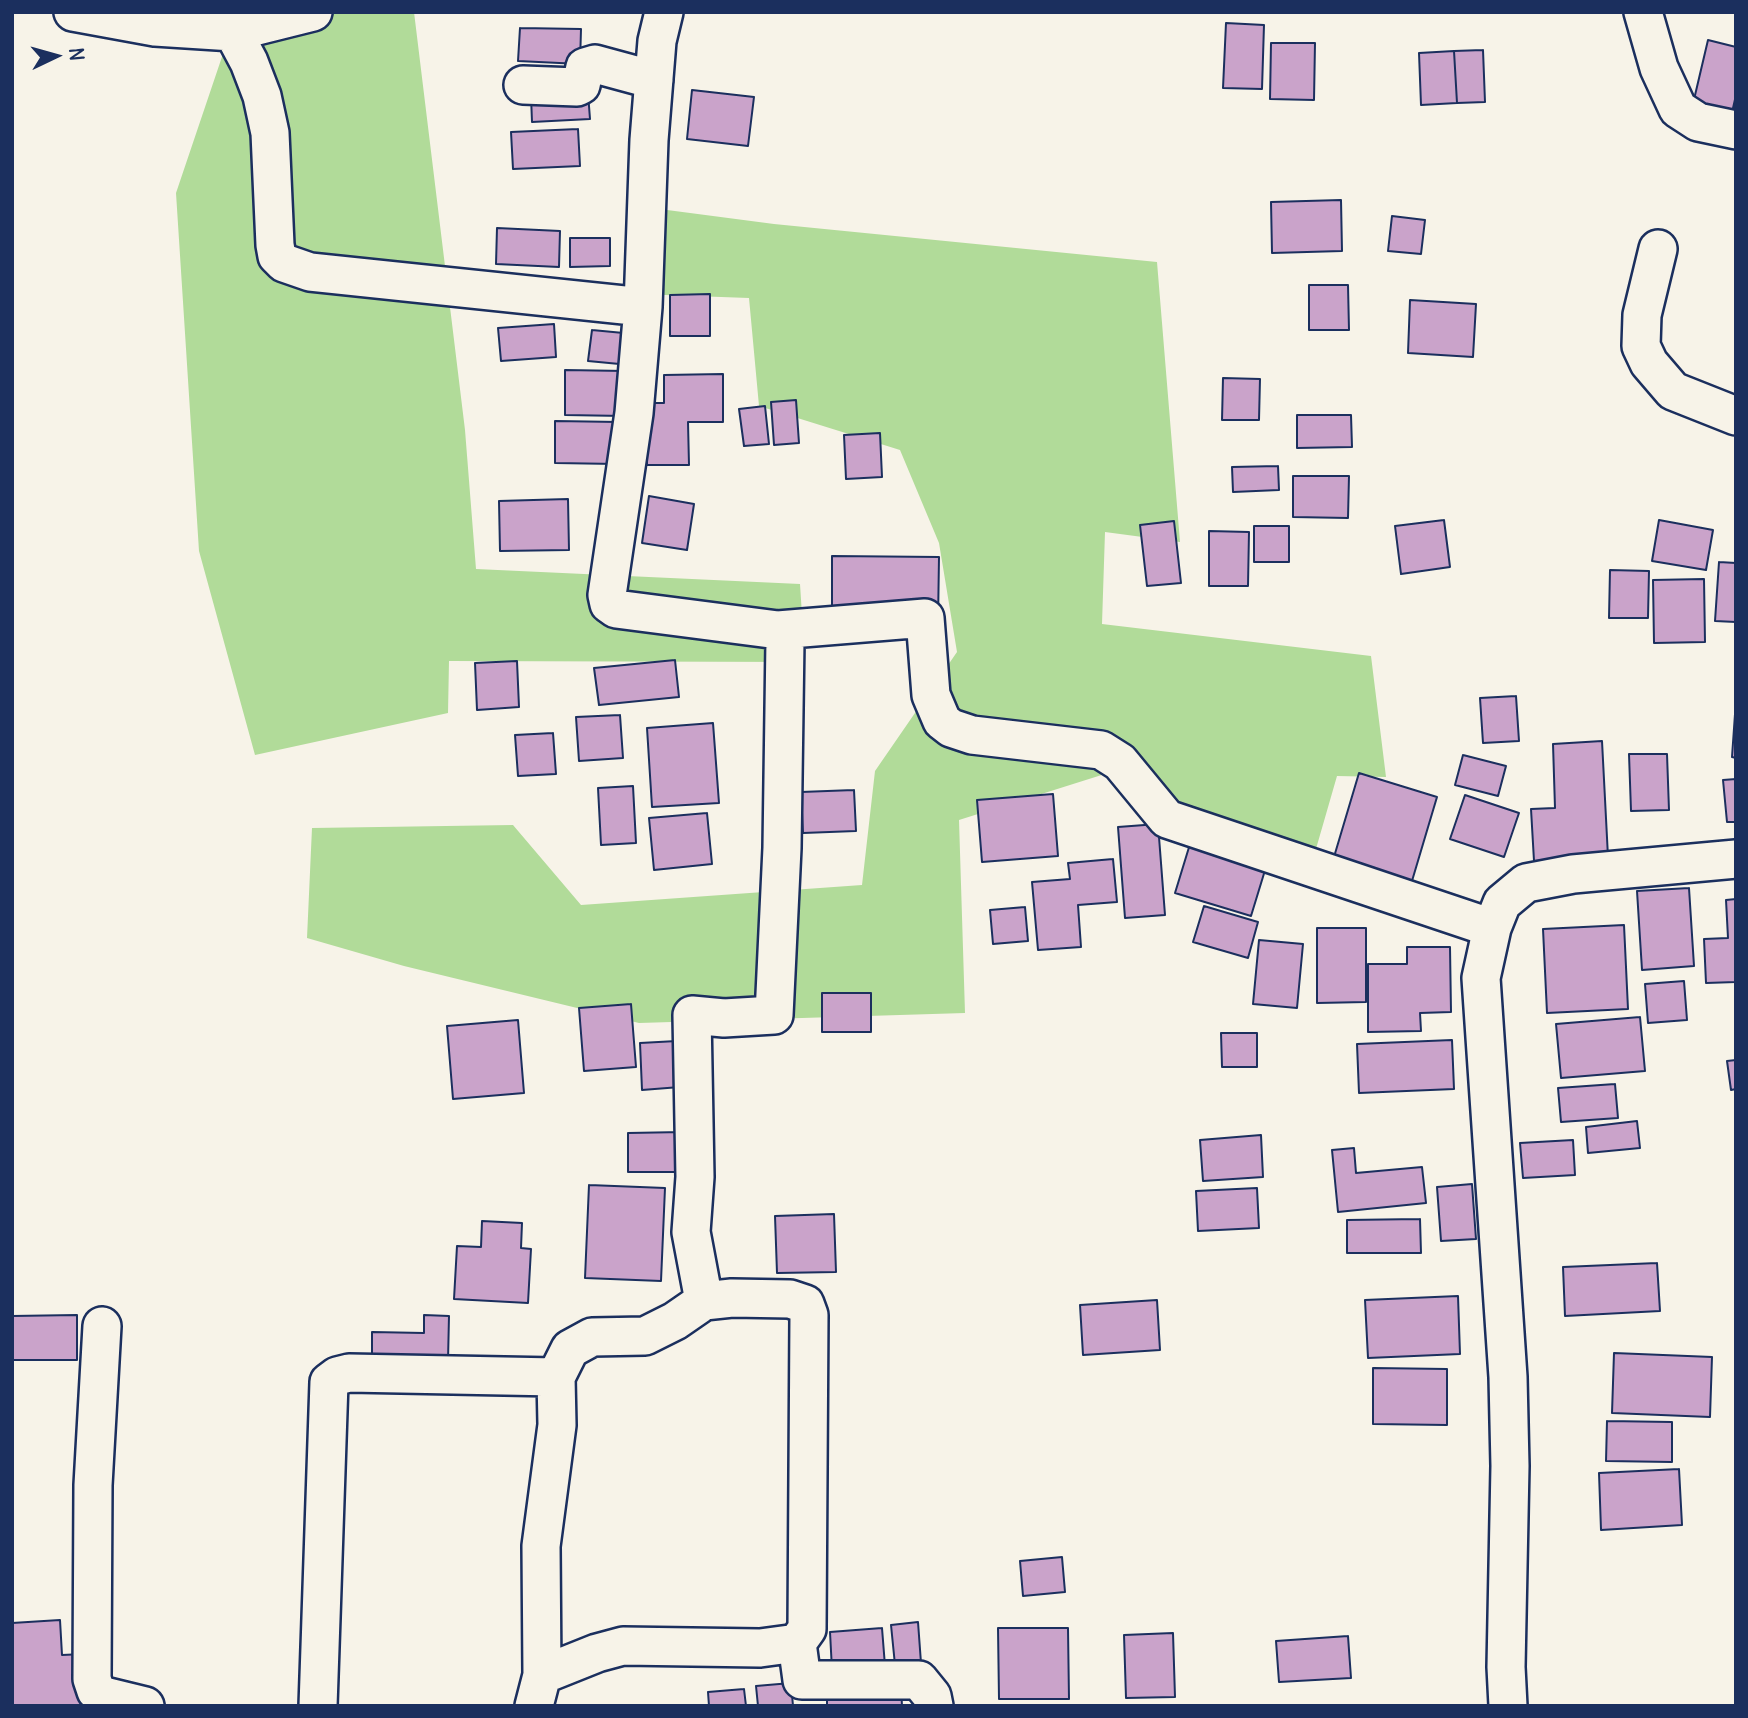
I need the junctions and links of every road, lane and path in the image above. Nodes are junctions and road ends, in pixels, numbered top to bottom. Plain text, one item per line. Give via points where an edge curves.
1 (73, 12) edge
2 (313, 12) edge
3 (664, 12) edge
4 (1643, 12) edge
5 (233, 32) junction
6 (654, 80) junction
7 (523, 85) dead end
8 (1736, 130) edge
9 (1658, 249) dead end
10 (643, 307) junction
11 (1736, 416) edge
12 (778, 630) junction
13 (1736, 859) edge
14 (1492, 928) junction
15 (704, 1301) junction
16 (102, 1326) dead end
17 (556, 1377) junction
18 (797, 1643) junction
19 (538, 1690) edge
20 (145, 1706) edge
21 (318, 1706) edge
22 (934, 1706) edge
23 (1508, 1706) edge

1 - 5 street via 155,27
2 - 5 street
3 - 6 street
4 - 8 street via 1659,68 1678,109 1698,122
5 - 10 street via 262,96 270,133 275,245 284,263 310,272
6 - 7 street via 595,64 585,67 577,87
6 - 10 street
9 - 11 street via 1642,315 1641,346 1673,391
10 - 12 street via 609,604 616,609
12 - 14 street via 925,618 931,695 942,721 951,729 1101,750 1121,762 1167,818
12 - 15 street via 786,648 774,1015 692,1015 695,1177 691,1233
13 - 14 street via 1573,874 1527,883 1502,903
14 - 23 street via 1481,978 1508,1377
15 - 17 street via 645,1336 592,1337 570,1349
15 - 18 street via 790,1299 805,1304 809,1315 807,1629
16 - 20 street via 93,1485 92,1679 96,1691 104,1696
17 - 19 street via 557,1425 541,1546
17 - 21 street via 349,1373 329,1382
18 - 19 street via 760,1648 623,1646 597,1653
18 - 22 street via 802,1680 919,1680

